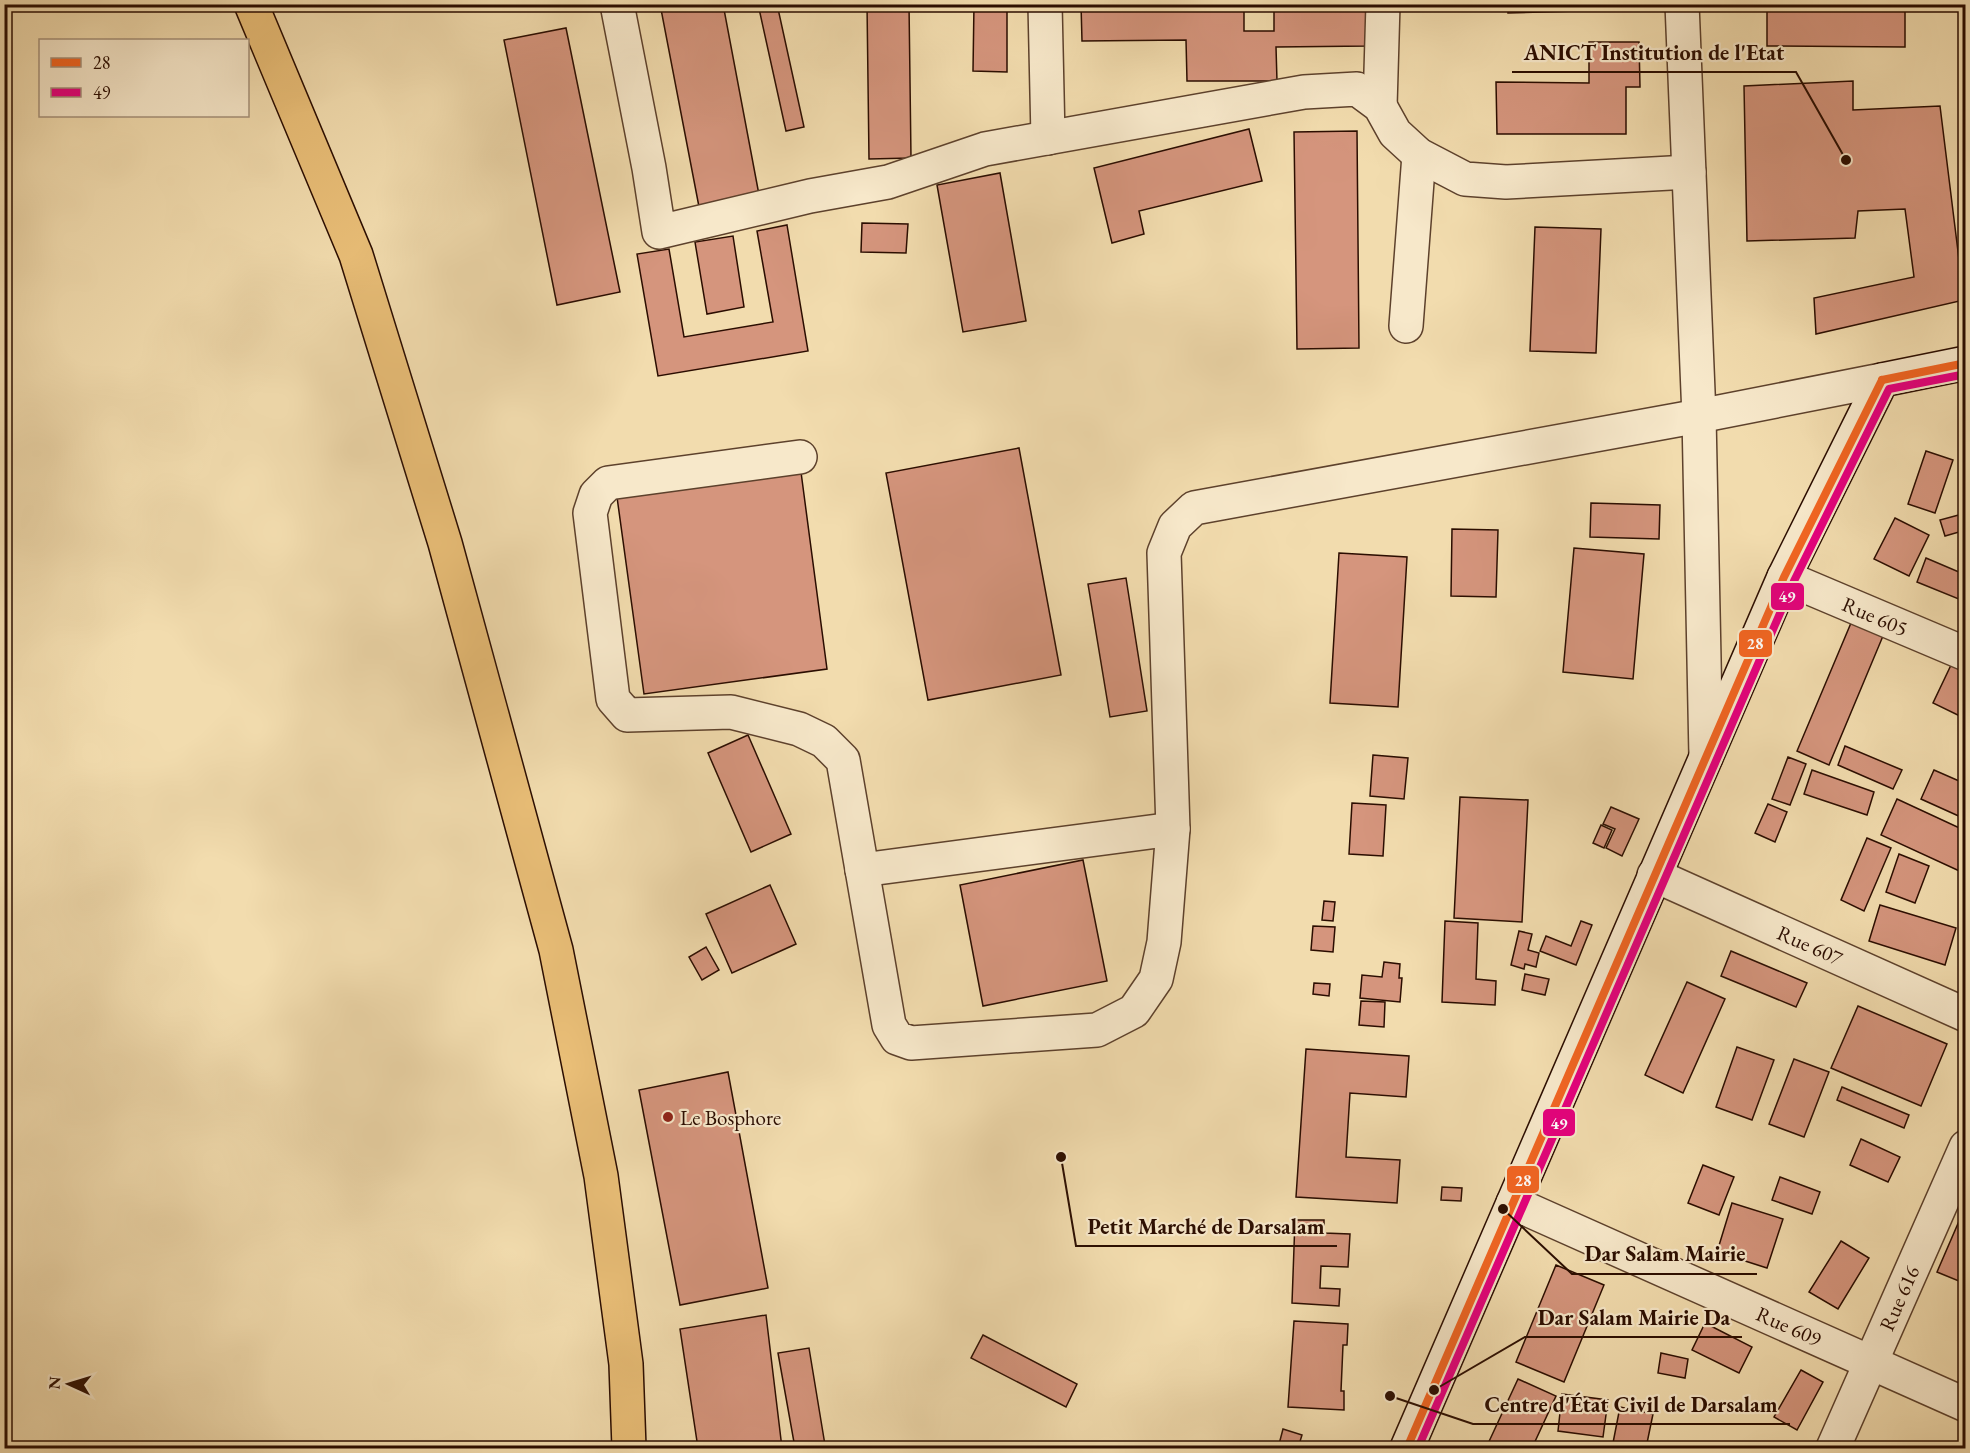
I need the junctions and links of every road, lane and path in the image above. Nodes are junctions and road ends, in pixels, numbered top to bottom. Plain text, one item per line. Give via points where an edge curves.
1 (251, 4) edge
2 (617, 4) edge
3 (1045, 4) edge
4 (1383, 4) edge
5 (1682, 4) edge
6 (1380, 106) junction
7 (1048, 138) junction
8 (1419, 155) junction
9 (1689, 172) junction
10 (1406, 326) dead end
11 (1965, 363) edge
12 (1882, 380) junction
13 (1699, 416) junction
14 (800, 457) dead end
15 (1784, 577) junction
16 (1965, 654) edge
17 (1706, 757) junction
18 (1173, 829) junction
19 (862, 870) junction
20 (1654, 875) junction
21 (1965, 1015) edge
22 (1965, 1147) edge
23 (1513, 1203) junction
24 (1871, 1363) junction
25 (1965, 1405) edge
26 (629, 1449) edge
27 (1407, 1449) edge
28 (1833, 1449) edge

1 - 26 highway via 356,255 445,543 556,950 601,1176 626,1364
2 - 7 street via 659,232 888,182 985,149
3 - 7 street
4 - 6 street
5 - 9 street
6 - 7 street via 1357,89 1304,92
6 - 8 street via 1395,133
8 - 9 street via 1465,179 1496,181
8 - 10 street
9 - 13 street
11 - 12 street
12 - 13 street
12 - 15 street
13 - 17 street
13 - 18 street via 1194,508 1175,526 1164,553
14 - 19 street via 608,483 596,495 590,513 613,699 627,715 731,712 799,729 824,741 843,759
15 - 16 street, Rue 605
15 - 17 street
17 - 20 street
18 - 19 street
18 - 19 street via 1164,942 1156,979 1134,1011 1097,1030 911,1043 897,1038 889,1025
20 - 21 street, Rue 607
20 - 23 street
22 - 24 street, Rue 616
23 - 24 street, Rue 609
23 - 27 street
24 - 25 street, Rue 609
24 - 28 street, Rue 616

